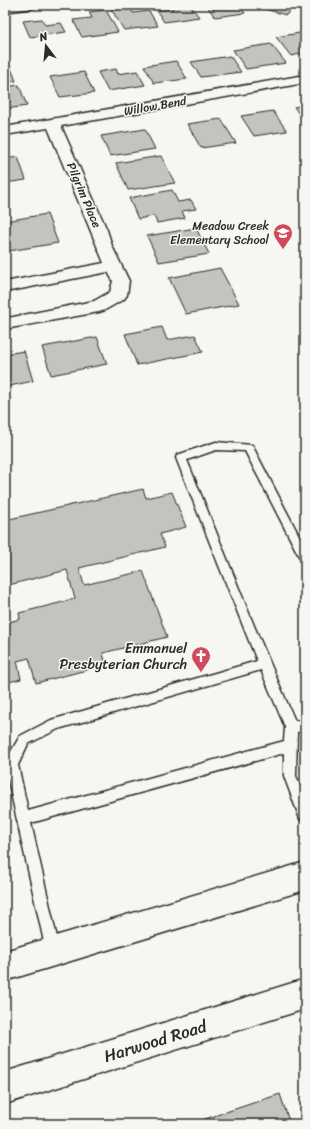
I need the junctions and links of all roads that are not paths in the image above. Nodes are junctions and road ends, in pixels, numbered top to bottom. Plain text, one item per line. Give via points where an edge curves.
1 (29, 5) edge
2 (5, 8) edge
3 (305, 79) edge
4 (54, 124) junction
5 (5, 131) edge
6 (113, 266) junction
7 (5, 287) edge
8 (5, 323) edge
9 (305, 557) edge
10 (264, 664) junction
11 (305, 725) edge
12 (291, 727) junction
13 (291, 745) junction
14 (305, 814) edge
15 (23, 819) junction
16 (305, 876) edge
17 (53, 952) junction
18 (5, 966) edge
19 (305, 994) edge
20 (5, 1088) edge

1 - 2 street
3 - 4 street, Willow Bend
4 - 5 street, Willow Bend
4 - 6 street, Pilgrim Place
6 - 7 street
6 - 8 street, Pilgrim Place via 121,281 118,295 99,306
9 - 10 lane via 248,448 216,446 181,458
10 - 12 lane
10 - 15 lane via 56,724 24,740 11,764
11 - 12 lane
12 - 13 lane
13 - 14 lane via 290,776
13 - 15 lane
15 - 17 lane
16 - 17 street
17 - 18 street
19 - 20 street, Harwood Road

